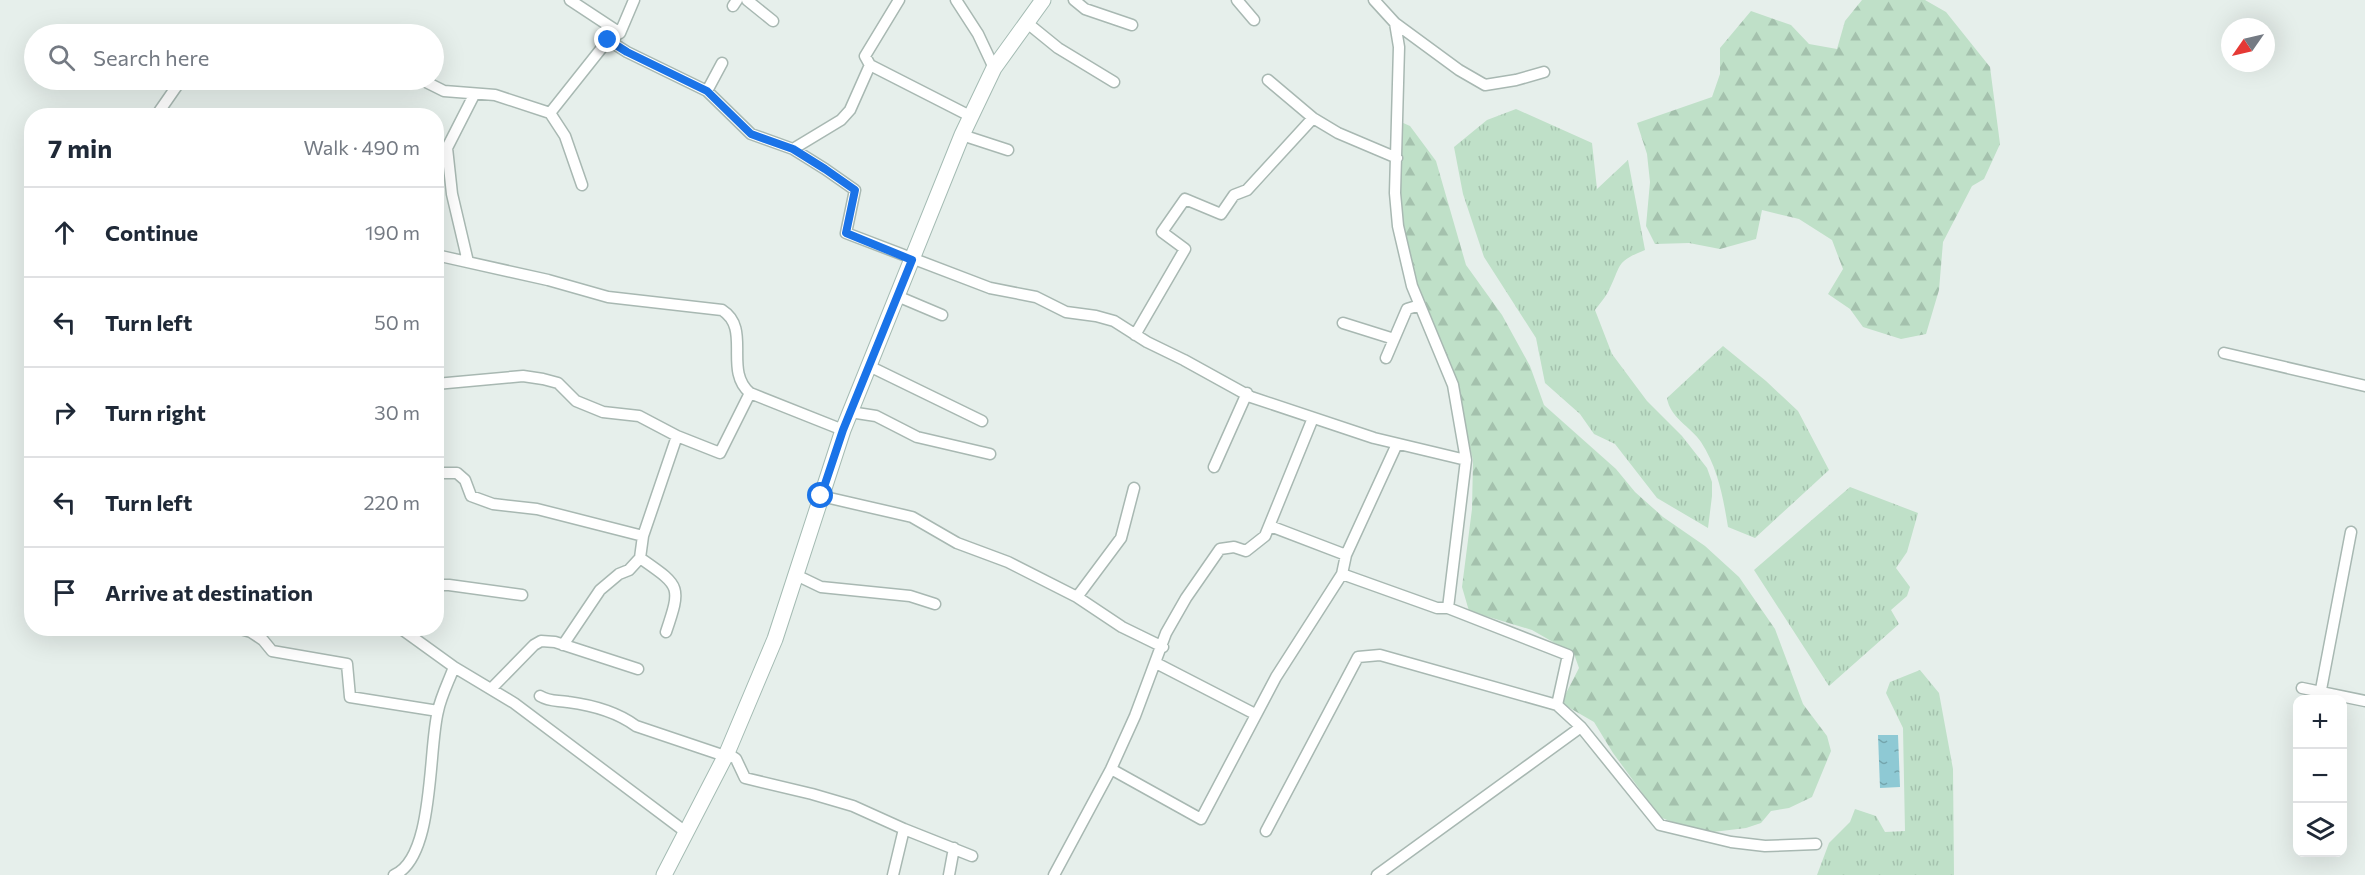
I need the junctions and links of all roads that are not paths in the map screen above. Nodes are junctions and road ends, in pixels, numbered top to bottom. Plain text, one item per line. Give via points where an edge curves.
1 (634, 0) edge
2 (747, 0) edge
3 (899, 0) edge
4 (956, 0) edge
5 (1043, 0) edge
6 (1074, 0) edge
7 (1237, 0) edge
8 (1374, 0) edge
9 (573, 1) edge
10 (1254, 20) dead end
11 (774, 21) dead end
12 (1026, 22) junction
13 (1395, 23) junction
14 (1131, 25) dead end
15 (620, 33) junction
16 (608, 40) junction
17 (722, 63) dead end
18 (870, 65) junction
19 (994, 68) junction
20 (1544, 72) dead end
21 (1268, 80) dead end
22 (1114, 82) dead end
23 (174, 90) edge
24 (442, 90) edge
25 (707, 91) junction
26 (474, 94) junction
27 (162, 108) edge
28 (550, 113) junction
29 (972, 117) junction
30 (1313, 118) junction
31 (962, 135) junction
32 (793, 149) junction
33 (1008, 150) dead end
34 (1397, 158) junction
35 (582, 186) dead end
36 (444, 257) edge
37 (912, 260) junction
38 (468, 262) junction
39 (897, 296) junction
40 (1420, 305) junction
41 (942, 315) dead end
42 (1343, 323) dead end
43 (1135, 335) junction
44 (1394, 339) junction
45 (2224, 353) dead end
46 (1386, 358) dead end
47 (869, 366) junction
48 (444, 383) edge
49 (2365, 386) edge
50 (750, 393) junction
51 (1247, 393) junction
52 (850, 412) junction
53 (1313, 418) junction
54 (982, 421) dead end
55 (843, 430) junction
56 (677, 436) junction
57 (1397, 444) junction
58 (990, 454) dead end
59 (1466, 460) junction
60 (1214, 467) dead end
61 (444, 473) edge
62 (1134, 488) dead end
63 (821, 496) junction
64 (1270, 526) junction
65 (2351, 532) dead end
66 (643, 536) junction
67 (1346, 555) junction
68 (640, 558) junction
69 (1342, 574) junction
70 (796, 575) junction
71 (444, 585) edge
72 (522, 595) dead end
73 (1077, 597) junction
74 (935, 604) dead end
75 (1448, 608) junction
76 (666, 632) dead end
77 (257, 636) edge
78 (411, 636) edge
79 (563, 645) junction
80 (1162, 647) junction
81 (1156, 663) junction
82 (454, 667) junction
83 (638, 669) dead end
84 (2302, 688) dead end
85 (491, 689) junction
86 (2318, 695) edge
87 (2320, 695) edge
88 (540, 696) dead end
89 (2347, 700) edge
90 (2365, 702) edge
91 (1557, 705) junction
92 (438, 711) junction
93 (1255, 714) junction
94 (1581, 727) junction
95 (726, 754) junction
96 (1111, 769) junction
97 (904, 829) junction
98 (1266, 831) dead end
99 (687, 833) junction
100 (1816, 844) dead end
101 (954, 848) junction
102 (972, 856) dead end
103 (394, 875) edge
104 (664, 875) edge
105 (893, 875) edge
106 (949, 875) edge
107 (1054, 875) edge
108 (1377, 875) edge

1 - 15 street
2 - 11 street
3 - 18 street via 865,56
4 - 19 street
5 - 12 street
6 - 14 street via 1085,9
7 - 10 street
8 - 13 street
9 - 15 street
12 - 19 street
12 - 22 street via 1058,48
13 - 20 street via 1485,85
13 - 34 street via 1399,47
15 - 16 street
16 - 25 street
16 - 28 street
17 - 25 street
18 - 29 street
18 - 32 street via 850,110 841,120
19 - 29 street
21 - 30 street
23 - 27 street
24 - 26 street
25 - 32 street via 751,134
26 - 28 street via 495,95
26 - 38 street via 447,148 452,194
28 - 35 street via 565,136
29 - 31 street
30 - 34 street via 1338,134
30 - 43 street via 1247,190 1234,195 1221,214 1185,200 1162,232 1185,249
31 - 33 street
31 - 37 street
32 - 37 street via 855,190 846,233
34 - 40 street via 1398,226
36 - 38 street
37 - 39 street
37 - 43 street via 990,288 1036,297 1066,312 1114,321
38 - 50 street via 608,297 722,310 737,330 736,368 739,380
39 - 41 street
39 - 47 street
40 - 44 street via 1407,309
40 - 59 street via 1453,385
42 - 44 street
43 - 51 street
44 - 46 street
45 - 49 street
47 - 52 street
47 - 54 street
48 - 56 street via 523,376 543,379 558,383 576,400 603,412 639,416
50 - 55 street
50 - 56 street via 720,453
51 - 53 street
51 - 60 street
52 - 55 street
52 - 58 street via 876,416 917,437
53 - 57 street
53 - 64 street
55 - 63 street
56 - 66 street
57 - 59 street
57 - 67 street
59 - 75 street
61 - 66 street via 458,473 471,496 493,504 537,509
62 - 73 street via 1121,538
63 - 70 street
63 - 73 street via 912,517 957,543 1008,562
64 - 67 street
64 - 80 street via 1265,536 1246,551 1234,547 1220,549 1186,598
65 - 87 street
66 - 68 street
67 - 69 street
68 - 76 street via 669,578 676,590
68 - 79 street via 630,570 600,590
69 - 75 street via 1437,608
69 - 93 street
70 - 74 street via 821,587 910,596
70 - 95 street via 776,639
71 - 72 street
73 - 80 street via 1122,627
75 - 91 street via 1568,655
77 - 92 street via 272,651 347,664 350,697
78 - 82 street
79 - 83 street
79 - 85 street via 542,641 534,645
80 - 81 street
81 - 93 street
81 - 96 street
82 - 85 street
82 - 92 street
84 - 86 street
85 - 99 street
88 - 95 street via 623,717 636,726
89 - 90 street
91 - 94 street
91 - 98 street via 1380,655 1358,657
92 - 103 street via 423,830 415,855
93 - 96 street via 1201,819
94 - 100 street via 1660,825 1731,842 1765,846
94 - 108 street
95 - 97 street via 735,759 745,778 854,806
95 - 99 street
96 - 107 street
97 - 101 street
97 - 105 street
99 - 104 street
101 - 102 street
101 - 106 street

